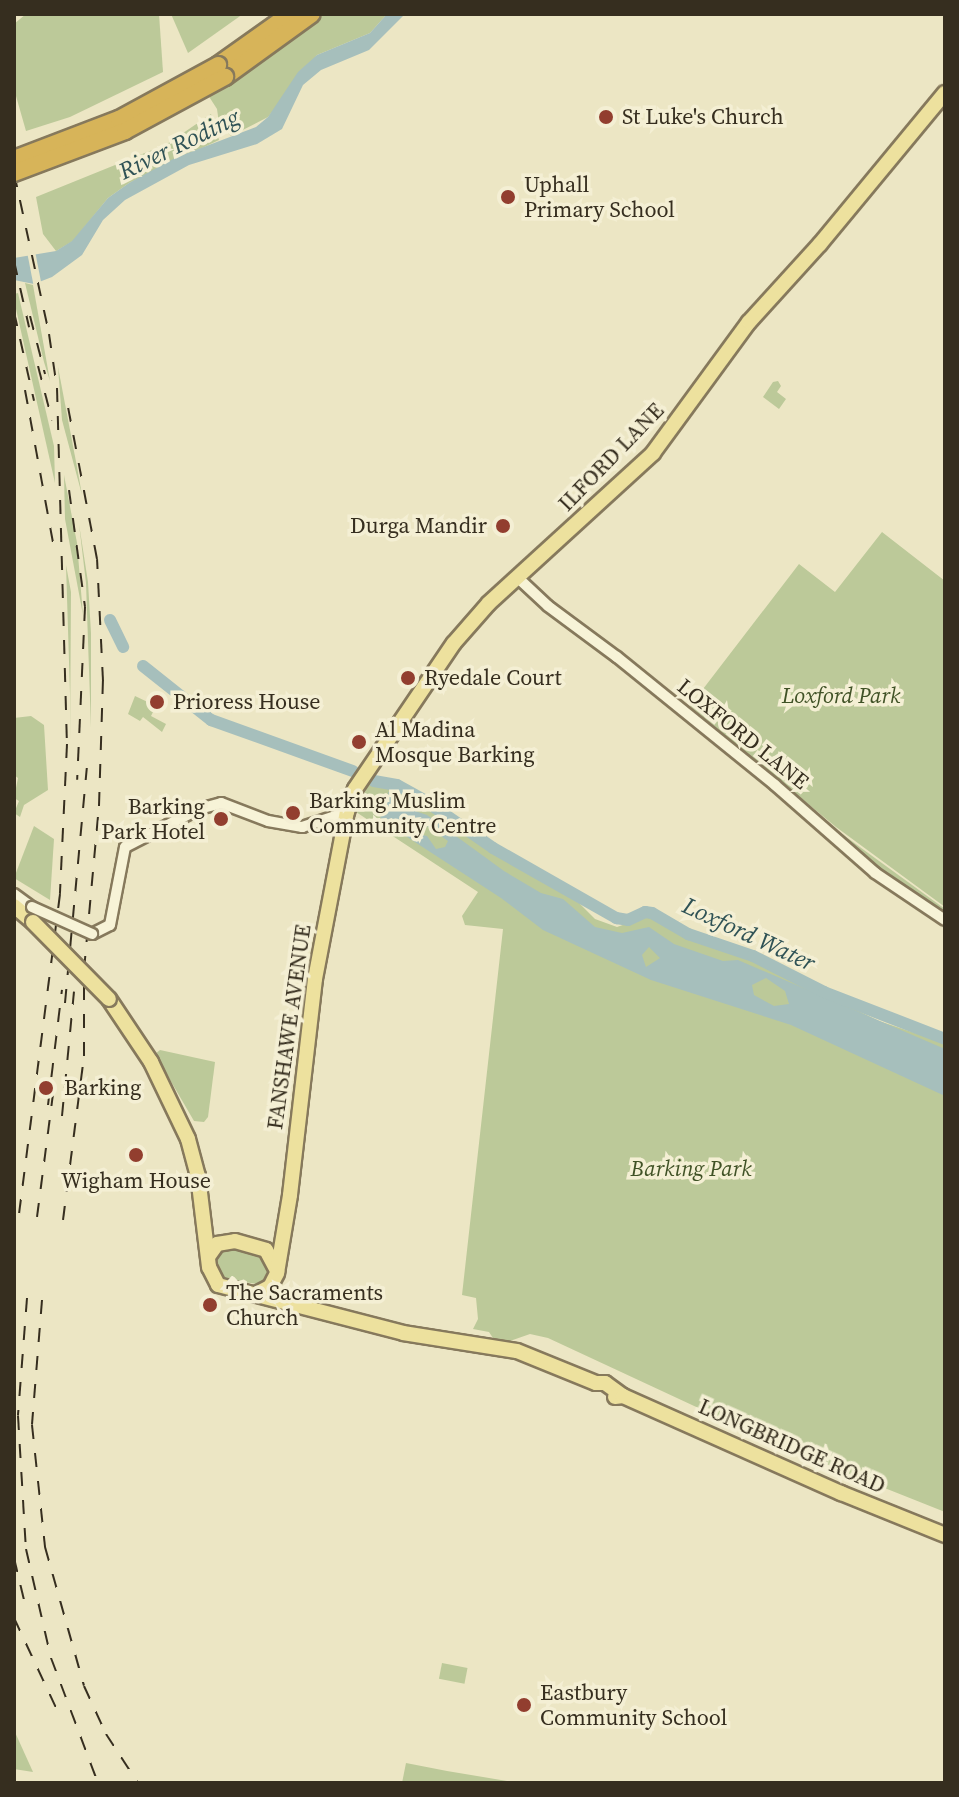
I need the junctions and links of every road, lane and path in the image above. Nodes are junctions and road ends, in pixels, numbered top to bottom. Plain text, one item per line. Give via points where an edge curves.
1 (290, 14) edge
2 (312, 14) edge
3 (222, 71) junction
4 (945, 93) edge
5 (14, 159) edge
6 (14, 173) edge
7 (517, 577) junction
8 (347, 812) junction
9 (14, 894) edge
10 (14, 906) edge
11 (32, 914) junction
12 (945, 920) edge
13 (288, 1213) junction
14 (204, 1220) junction
15 (241, 1242) junction
16 (208, 1257) junction
17 (276, 1275) junction
18 (258, 1293) junction
19 (291, 1303) junction
20 (945, 1535) edge

1 - 3 highway
2 - 3 highway
3 - 5 highway, bridge via 119,119
3 - 6 highway, bridge via 125,131
4 - 7 main road, ILFORD LANE via 749,322 653,453
7 - 8 main road, ILFORD LANE via 454,643 365,773
7 - 12 street, LOXFORD LANE via 875,873
8 - 11 street, bridge via 293,827 221,803 199,809 125,847 110,925 92,934
8 - 13 main road, FANSHAWE AVENUE via 315,979
9 - 11 street
10 - 11 main road
11 - 14 main road, bridge via 109,999 151,1062 185,1131
13 - 15 main road via 276,1234 262,1242
13 - 17 main road, FANSHAWE AVENUE
14 - 15 main road via 215,1232
14 - 16 main road
15 - 16 main road via 217,1244
15 - 17 main road via 268,1253
16 - 18 main road via 220,1286
17 - 18 main road via 268,1289
17 - 19 main road via 282,1296
18 - 19 main road, LONGBRIDGE ROAD
19 - 20 main road, LONGBRIDGE ROAD via 403,1333 517,1351 605,1383 623,1396

